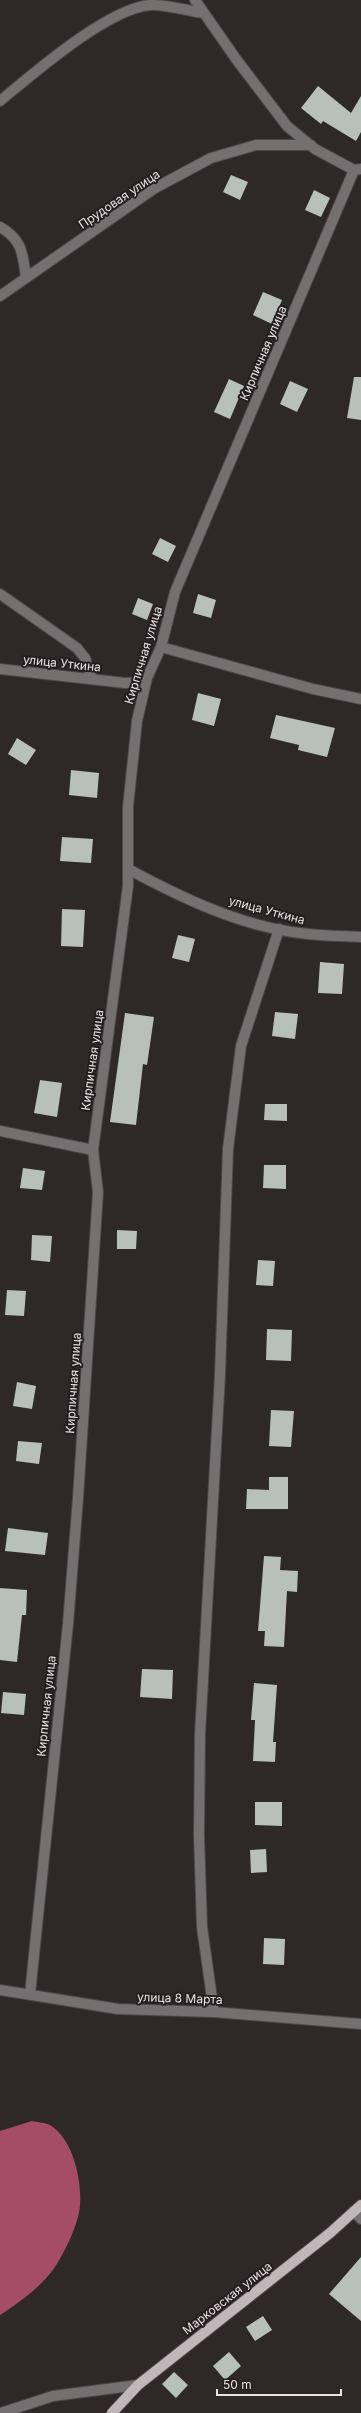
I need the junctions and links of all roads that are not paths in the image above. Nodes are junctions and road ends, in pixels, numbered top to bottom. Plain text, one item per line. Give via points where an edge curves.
1 (139, 0) edge
2 (195, 0) edge
3 (204, 13) junction
4 (122, 14) junction
5 (0, 101) edge
6 (311, 146) junction
7 (357, 169) edge
8 (0, 227) edge
9 (26, 278) junction
10 (0, 296) edge
11 (0, 594) edge
12 (161, 647) junction
13 (0, 669) edge
14 (92, 679) junction
15 (146, 682) junction
16 (361, 699) edge
17 (128, 869) junction
18 (279, 929) junction
19 (361, 938) edge
20 (0, 1131) edge
21 (93, 1150) junction
22 (0, 1990) edge
23 (30, 1994) junction
24 (214, 2012) junction
25 (361, 2024) edge
26 (358, 2208) edge
27 (361, 2219) edge
28 (138, 2385) junction
29 (1, 2413) edge
30 (112, 2413) edge

1 - 4 street
2 - 3 street
3 - 4 street via 150,5
3 - 6 street via 288,126
4 - 5 street via 67,47
6 - 7 street
6 - 9 street, Прудовая улица via 256,145 211,158 156,188
7 - 12 street, Кирпичная улица via 175,592
8 - 9 street via 13,234 23,254
9 - 10 street, Прудовая улица
11 - 14 street via 76,648 84,658
12 - 15 street, Кирпичная улица
12 - 16 street via 313,689
13 - 14 street, улица Уткина
14 - 15 street, улица Уткина via 125,683
15 - 17 street, Кирпичная улица via 137,720 128,807
17 - 18 street, улица Уткина via 169,891 240,919
17 - 21 street, Кирпичная улица via 128,886
18 - 19 street, улица Уткина
18 - 24 street via 241,1046 228,1149 220,1375 200,1734 199,1836 202,1927
20 - 21 street
21 - 23 street, Кирпичная улица via 98,1192 79,1490 68,1624
22 - 23 street, улица 8 Марта
23 - 24 street, улица 8 Марта via 118,2009
24 - 25 street, улица 8 Марта
26 - 27 street
26 - 28 main road, Марковская улица
28 - 29 street via 53,2396
28 - 30 main road, Марковская улица

